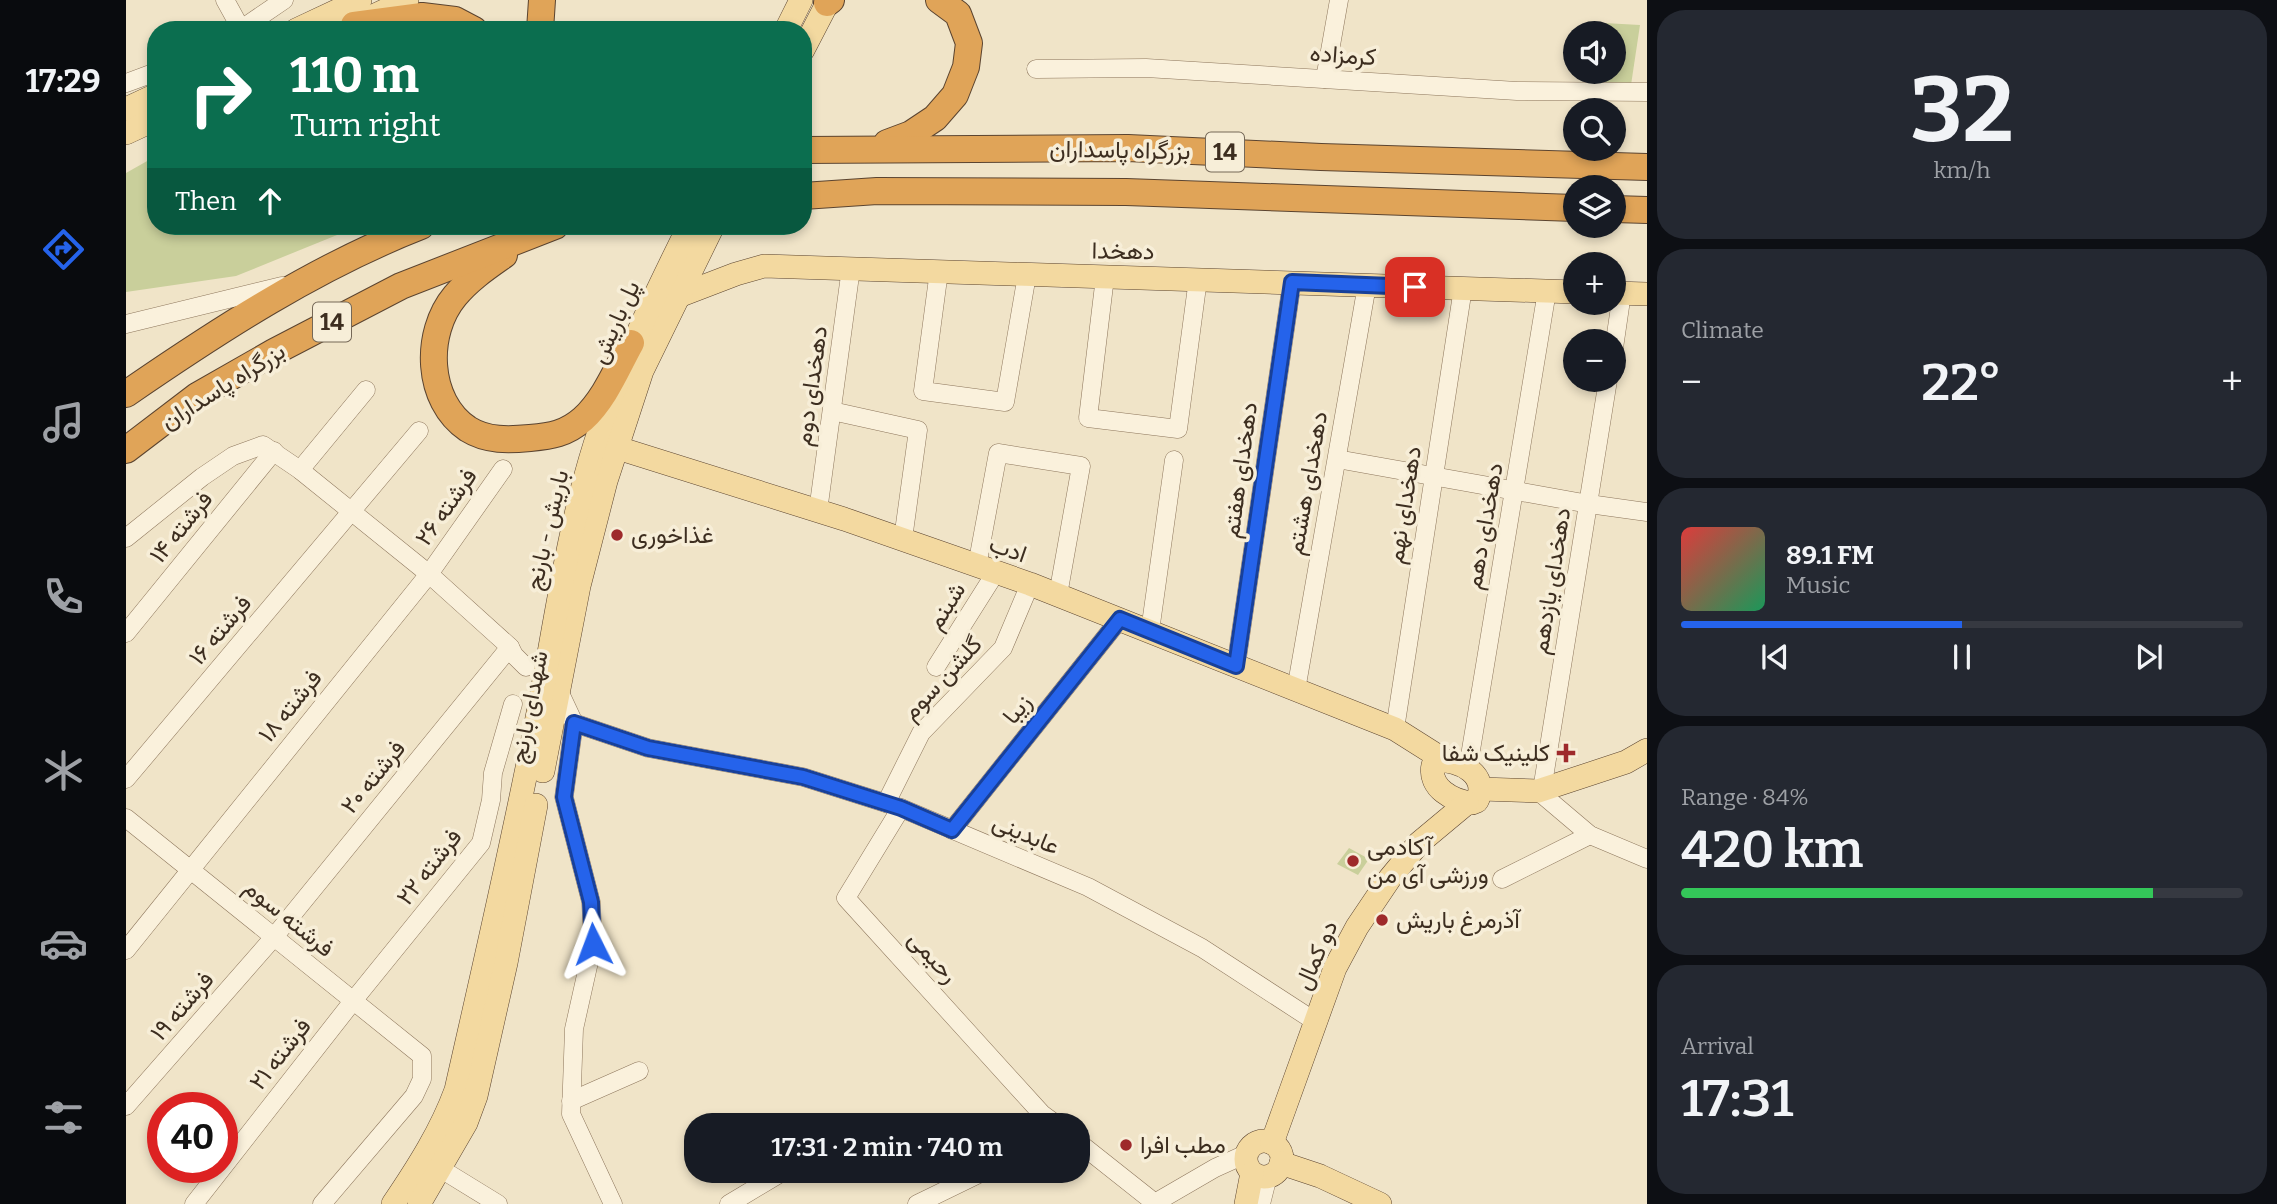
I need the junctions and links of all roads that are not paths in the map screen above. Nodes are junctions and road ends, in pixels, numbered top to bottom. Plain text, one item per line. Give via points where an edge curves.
1 (225, 0) edge
2 (284, 0) edge
3 (407, 0) edge
4 (542, 0) edge
5 (800, 0) edge
6 (939, 0) edge
7 (1339, 0) edge
8 (829, 1) edge
9 (353, 18) edge
10 (237, 21) edge
11 (253, 21) edge
12 (456, 21) edge
13 (541, 21) edge
14 (790, 21) edge
15 (812, 33) edge
16 (1036, 69) dead end
17 (147, 75) edge
18 (1325, 79) junction
19 (126, 83) edge
20 (1647, 92) edge
21 (147, 99) edge
22 (126, 109) edge
23 (147, 123) edge
24 (126, 133) edge
25 (872, 148) junction
26 (812, 150) edge
27 (1647, 167) edge
28 (812, 195) edge
29 (1563, 208) edge
30 (1626, 209) edge
31 (1647, 210) edge
32 (390, 235) edge
33 (530, 235) edge
34 (537, 235) edge
35 (685, 235) edge
36 (708, 235) edge
37 (851, 268) junction
38 (939, 271) junction
39 (1027, 275) junction
40 (1105, 277) junction
41 (313, 278) junction
42 (1198, 279) junction
43 (1292, 282) junction
44 (1367, 285) junction
45 (1463, 288) junction
46 (1547, 291) junction
47 (1563, 292) edge
48 (1626, 293) edge
49 (1647, 294) edge
50 (676, 297) junction
51 (126, 324) edge
52 (631, 343) junction
53 (366, 390) dead end
54 (1606, 392) edge
55 (126, 394) edge
56 (832, 411) junction
57 (419, 431) dead end
58 (607, 444) junction
59 (126, 450) edge
60 (274, 451) junction
61 (1336, 458) junction
62 (1174, 460) dead end
63 (503, 469) dead end
64 (300, 470) junction
65 (1433, 475) junction
66 (1515, 491) junction
67 (1589, 504) junction
68 (818, 511) junction
69 (352, 512) junction
70 (1647, 512) edge
71 (126, 538) edge
72 (903, 539) junction
73 (987, 569) junction
74 (429, 574) junction
75 (1030, 584) junction
76 (1058, 595) junction
77 (1120, 619) junction
78 (552, 630) joint
79 (1150, 631) junction
80 (126, 634) edge
81 (510, 648) junction
82 (1236, 666) junction
83 (526, 667) dead end
84 (936, 667) dead end
85 (1296, 690) junction
86 (559, 691) junction
87 (513, 704) dead end
88 (574, 723) junction
89 (1395, 729) junction
90 (1647, 748) edge
91 (1468, 768) junction
92 (1438, 772) junction
93 (126, 779) edge
94 (1540, 791) junction
95 (1474, 796) junction
96 (893, 806) junction
97 (126, 818) edge
98 (952, 830) junction
99 (1590, 835) junction
100 (1419, 843) junction
101 (1647, 859) edge
102 (190, 869) junction
103 (1502, 879) dead end
104 (274, 937) junction
105 (126, 950) edge
106 (353, 1001) junction
107 (1316, 1022) junction
108 (639, 1071) dead end
109 (571, 1101) junction
110 (126, 1107) edge
111 (1039, 1113) edge
112 (1090, 1152) edge
113 (1264, 1158) junction
114 (441, 1169) junction
115 (764, 1183) edge
116 (960, 1183) edge
117 (1154, 1203) edge
118 (194, 1204) edge
119 (323, 1204) edge
120 (393, 1204) edge
121 (419, 1204) edge
122 (498, 1204) edge
123 (613, 1204) edge
124 (729, 1204) edge
125 (917, 1204) edge
126 (1246, 1204) edge
127 (1261, 1204) edge
128 (1380, 1204) edge

1 - 10 street
2 - 11 street
3 - 9 main road
4 - 13 highway
5 - 14 main road
6 - 25 highway via 958,14 969,43 955,96 911,134
7 - 18 street
8 - 15 main road
9 - 12 highway via 422,16
16 - 18 street, کرمزاده via 1146,68
17 - 19 street
18 - 20 street, کرمزاده via 1517,91
21 - 22 main road
23 - 24 main road
25 - 26 highway, بزرگراه پاسداران / 14
25 - 27 highway, بزرگراه پاسداران / 14 via 1128,148
28 - 29 highway, بزرگراه پاسداران / 14 via 877,191 1126,192
30 - 31 highway
32 - 41 highway, بزرگراه پاسداران / 14
33 - 59 highway, بزرگراه پاسداران / 14 via 401,286 274,352 197,396
34 - 52 highway via 477,275 454,297 441,321 433,352 436,383 448,408 468,429 502,441 557,436 582,419 600,398
35 - 52 main road, پل باریش
36 - 50 main road, شهدای بارنج
37 - 38 main road, دهخدا
37 - 50 main road, دهخدا via 764,266
37 - 56 street, دهخدای دوم
38 - 39 main road, دهخدا
38 - 39 street via 923,391 1005,402
39 - 40 main road, دهخدا
40 - 42 main road, دهخدا
40 - 42 street via 1088,418 1178,429
41 - 51 street
41 - 55 highway, بزرگراه پاسداران / 14 via 198,344
42 - 43 main road, دهخدا
43 - 44 main road, دهخدا
43 - 82 street, دهخدای هفتم
44 - 45 main road, دهخدا
44 - 61 street, دهخدای هشتم
45 - 46 main road, دهخدا
45 - 65 street, دهخدای نهم
46 - 47 main road, دهخدا
46 - 66 street, دهخدای دهم
48 - 49 main road
50 - 58 main road, شهدای بارنج
52 - 58 main road, پل باریش
53 - 64 street
54 - 67 street, دهخدای یازدهم
56 - 68 street, دهخدای دوم
56 - 72 street via 918,430
57 - 69 street, ۱۶ فرشته
58 - 68 main road, ادب
58 - 78 main road, باریش - بارنج via 584,478
58 - 86 main road, شهدای بارنج via 606,481
60 - 64 street
60 - 71 street via 263,445 233,456
60 - 80 street, ۱۴ فرشته
61 - 65 street
61 - 85 street, دهخدای هشتم
62 - 79 street
63 - 74 street, ۲۶ فرشته
64 - 69 street
65 - 66 street
65 - 89 street, دهخدای نهم
66 - 67 street
66 - 91 street, دهخدای دهم
67 - 70 street
67 - 94 street, دهخدای یازدهم
68 - 72 main road, ادب
69 - 74 street
69 - 93 street, ۱۶ فرشته
72 - 73 main road, ادب
73 - 75 main road, ادب
73 - 76 street via 998,453 1081,466
73 - 84 street, شبنم
74 - 81 street
74 - 102 street, ۱۸ فرشته
75 - 76 main road, ادب
75 - 96 street, گلشن سوم via 1003,648 920,733
76 - 77 main road, ادب
77 - 79 main road, ادب
77 - 98 street, زیبا
78 - 120 main road, شهدای بارنج via 520,804 456,1090 424,1158
79 - 82 main road, ادب
81 - 83 street
81 - 104 street, ۲۰ فرشته
82 - 85 main road, ادب
85 - 89 main road, ادب
86 - 88 street
86 - 114 main road, شهدای بارنج via 476,1096
87 - 106 street, ۲۲ فرشته via 493,773 481,843
88 - 96 street, عابدینی via 648,748 803,777
88 - 109 street via 564,797 591,902 593,944 574,1030
89 - 92 main road
90 - 94 main road via 1626,761
91 - 92 main road via 1454,762
91 - 95 main road via 1479,780
92 - 95 main road via 1451,798
92 - 100 main road
94 - 95 main road
94 - 99 street
95 - 100 main road
96 - 98 street, عابدینی
96 - 111 street, رحیمی via 846,898
97 - 102 street, فرشته سوم
98 - 107 street, عابدینی via 1087,887 1148,919 1202,948
99 - 101 street
99 - 103 street
100 - 107 main road, دو کمال via 1357,927 1335,968
102 - 104 street, فرشته سوم
102 - 105 street, ۱۸ فرشته
104 - 106 street, فرشته سوم
104 - 110 street, ۱۹ فرشته
106 - 118 street, ۲۱ فرشته
106 - 119 street, فرشته سوم via 422,1056 422,1079 414,1096
107 - 113 main road, دو کمال via 1286,1102 1273,1115
108 - 109 street
109 - 123 street via 570,1114
112 - 117 street
113 - 117 street via 1215,1168
113 - 126 main road, دو کمال
113 - 127 street
113 - 128 main road via 1320,1176
114 - 121 main road, شهدای بارنج
114 - 122 street
115 - 124 street
116 - 125 street

